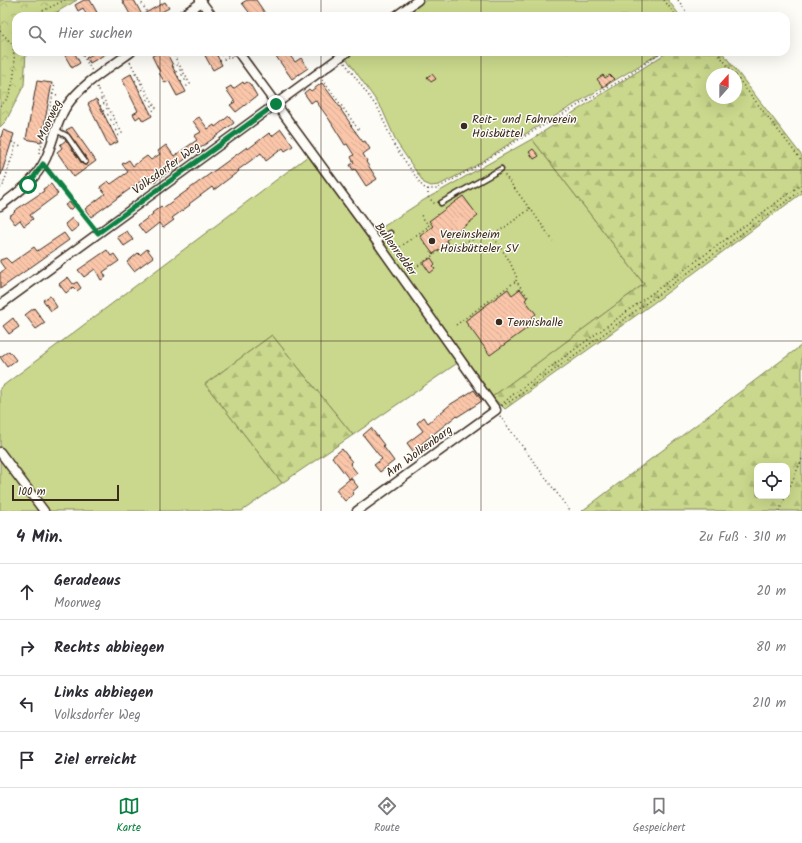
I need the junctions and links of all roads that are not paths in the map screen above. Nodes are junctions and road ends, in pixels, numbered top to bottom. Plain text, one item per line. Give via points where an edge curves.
1 (418, 0) edge
2 (201, 1) edge
3 (186, 12) edge
4 (209, 12) edge
5 (402, 12) edge
6 (125, 56) edge
7 (241, 56) edge
8 (341, 56) edge
9 (276, 104) junction
10 (56, 129) junction
11 (86, 162) dead end
12 (501, 169) road end
13 (441, 203) dead end
14 (0, 206) edge
15 (390, 233) dead end
16 (377, 242) junction
17 (0, 305) edge
18 (496, 410) joint
19 (0, 452) edge
20 (44, 511) edge
21 (357, 511) edge

1 - 5 street
2 - 3 street
2 - 4 street
6 - 10 street, Moorweg via 73,98
7 - 9 street, Bullenredder
8 - 9 street, Volksdorfer Weg
9 - 16 street, Bullenredder
9 - 17 street, Volksdorfer Weg
10 - 11 lane via 67,136
10 - 14 street, Moorweg via 43,164 28,185
12 - 13 lane
15 - 16 lane
16 - 18 street, Bullenredder
18 - 21 street, Am Wolkenbarg
19 - 20 street

